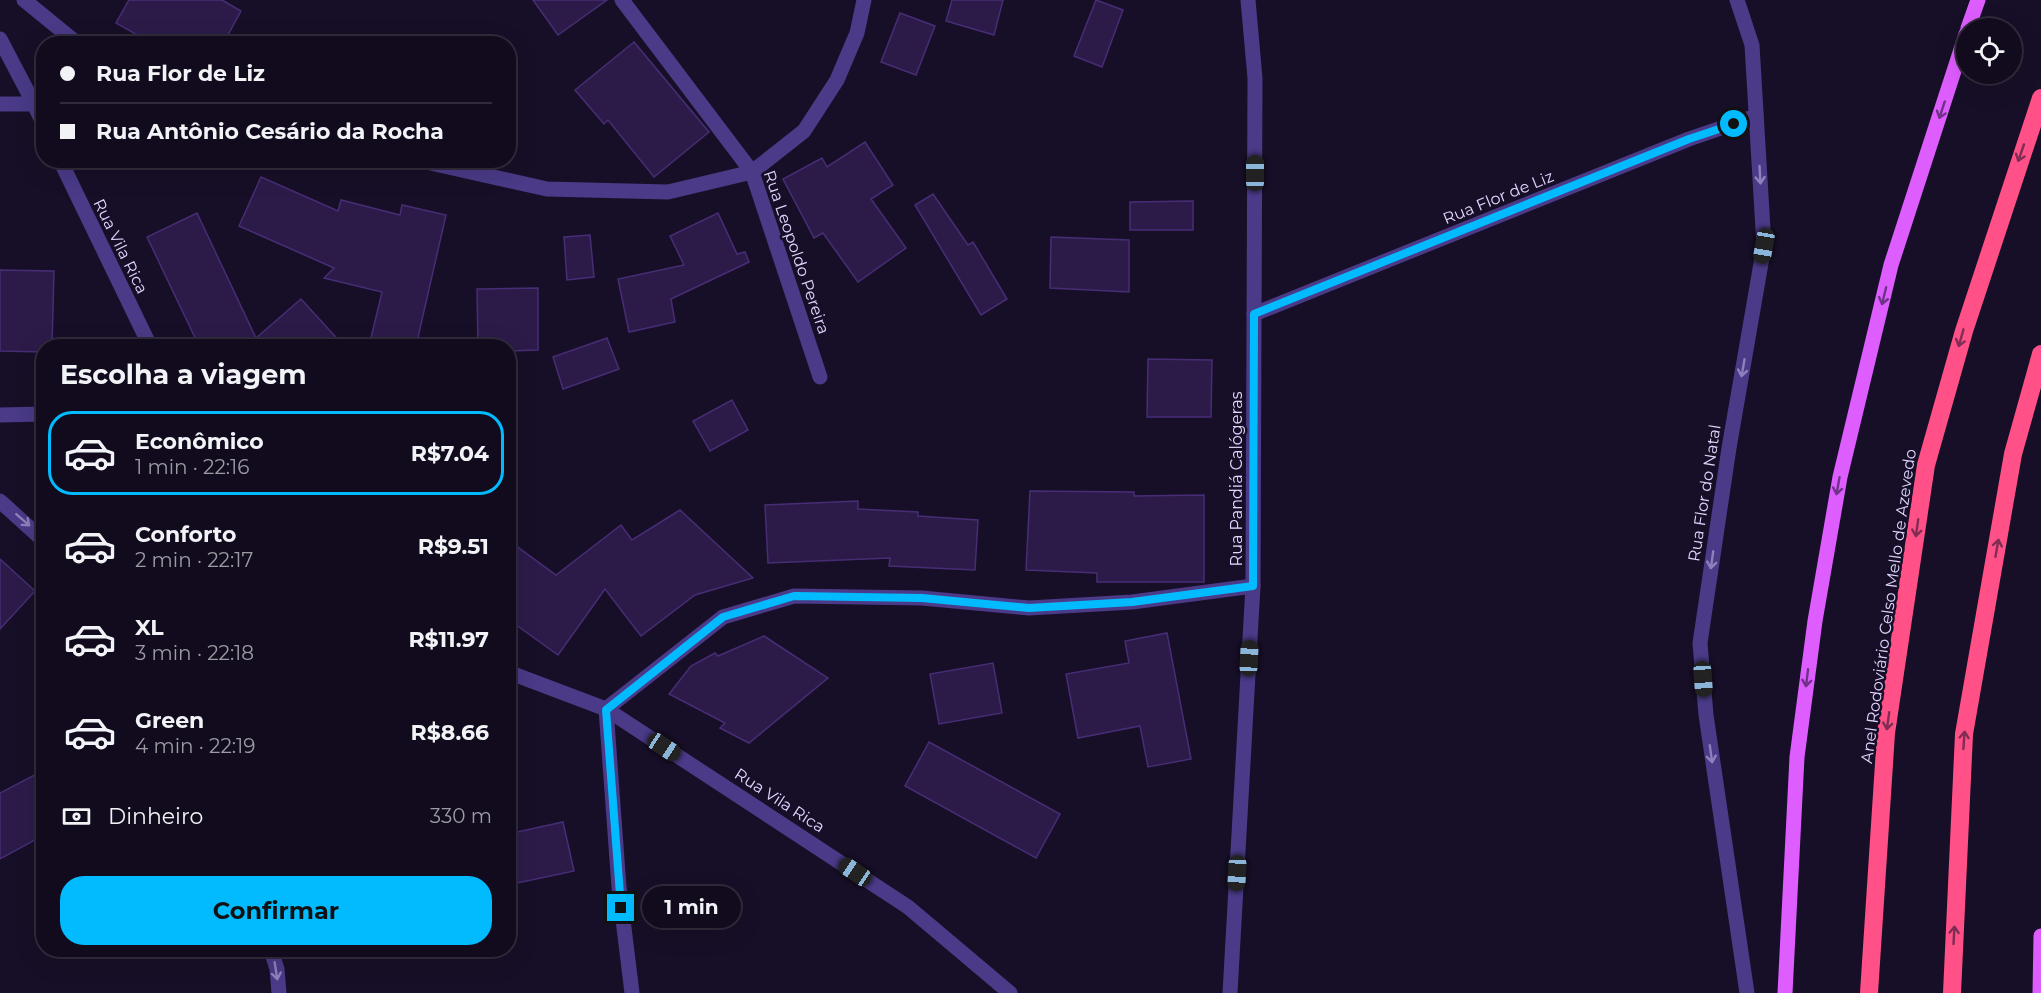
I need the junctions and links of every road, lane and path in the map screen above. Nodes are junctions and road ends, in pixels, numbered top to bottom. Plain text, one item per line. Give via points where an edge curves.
1 (24, 0) edge
2 (622, 0) edge
3 (864, 0) edge
4 (1248, 0) edge
5 (1737, 0) edge
6 (1978, 0) edge
7 (1972, 18) edge
8 (68, 36) edge
9 (0, 39) edge
10 (1956, 65) edge
11 (2041, 98) edge
12 (0, 104) edge
13 (34, 104) junction
14 (36, 108) edge
15 (1756, 116) junction
16 (64, 168) edge
17 (453, 168) edge
18 (752, 172) junction
19 (1254, 314) junction
20 (147, 339) edge
21 (2041, 354) edge
22 (820, 377) dead end
23 (36, 414) edge
24 (0, 415) edge
25 (0, 501) edge
26 (36, 534) edge
27 (1253, 586) junction
28 (516, 675) edge
29 (606, 710) junction
30 (2041, 936) edge
31 (273, 957) edge
32 (991, 986) edge
33 (279, 993) edge
34 (632, 993) edge
35 (1010, 993) edge
36 (1230, 993) edge
37 (1747, 993) edge
38 (1785, 993) edge
39 (1869, 993) edge
40 (1952, 993) edge
41 (2040, 993) edge

1 - 8 street
2 - 18 street, Rua Leopoldo Pereira
3 - 18 street via 857,33 837,80 804,131
4 - 19 street, Rua Pandiá Calógeras via 1256,78
5 - 15 street, Rua Flor do Natal via 1752,45
6 - 7 main road
9 - 13 street
10 -> 38 main road via 1891,265 1840,477 1797,756
11 -> 39 highway, Anel Rodoviário Celso Mello de Azevedo via 2006,196 1926,465 1887,733
12 - 13 street
13 - 14 street
15 - 19 street, Rua Flor de Liz via 1689,139
15 -> 37 street, Rua Flor do Natal via 1764,246 1700,643 1706,715
16 - 20 street, Rua Vila Rica
17 - 18 street via 547,189 668,192
18 - 22 street, Rua Leopoldo Pereira
19 - 27 street, Rua Pandiá Calógeras
40 -> 21 highway via 1964,734 2013,454
23 - 24 street
25 -> 26 street
27 - 29 street via 1132,602 1029,608 922,598 794,596 723,617
27 - 36 street, Rua Pandiá Calógeras
28 - 29 street, Rua Vila Rica
29 - 32 street, Rua Vila Rica via 908,907
29 - 34 street via 619,887
30 - 41 main road
31 -> 33 street
32 - 35 street, Rua Vila Rica

